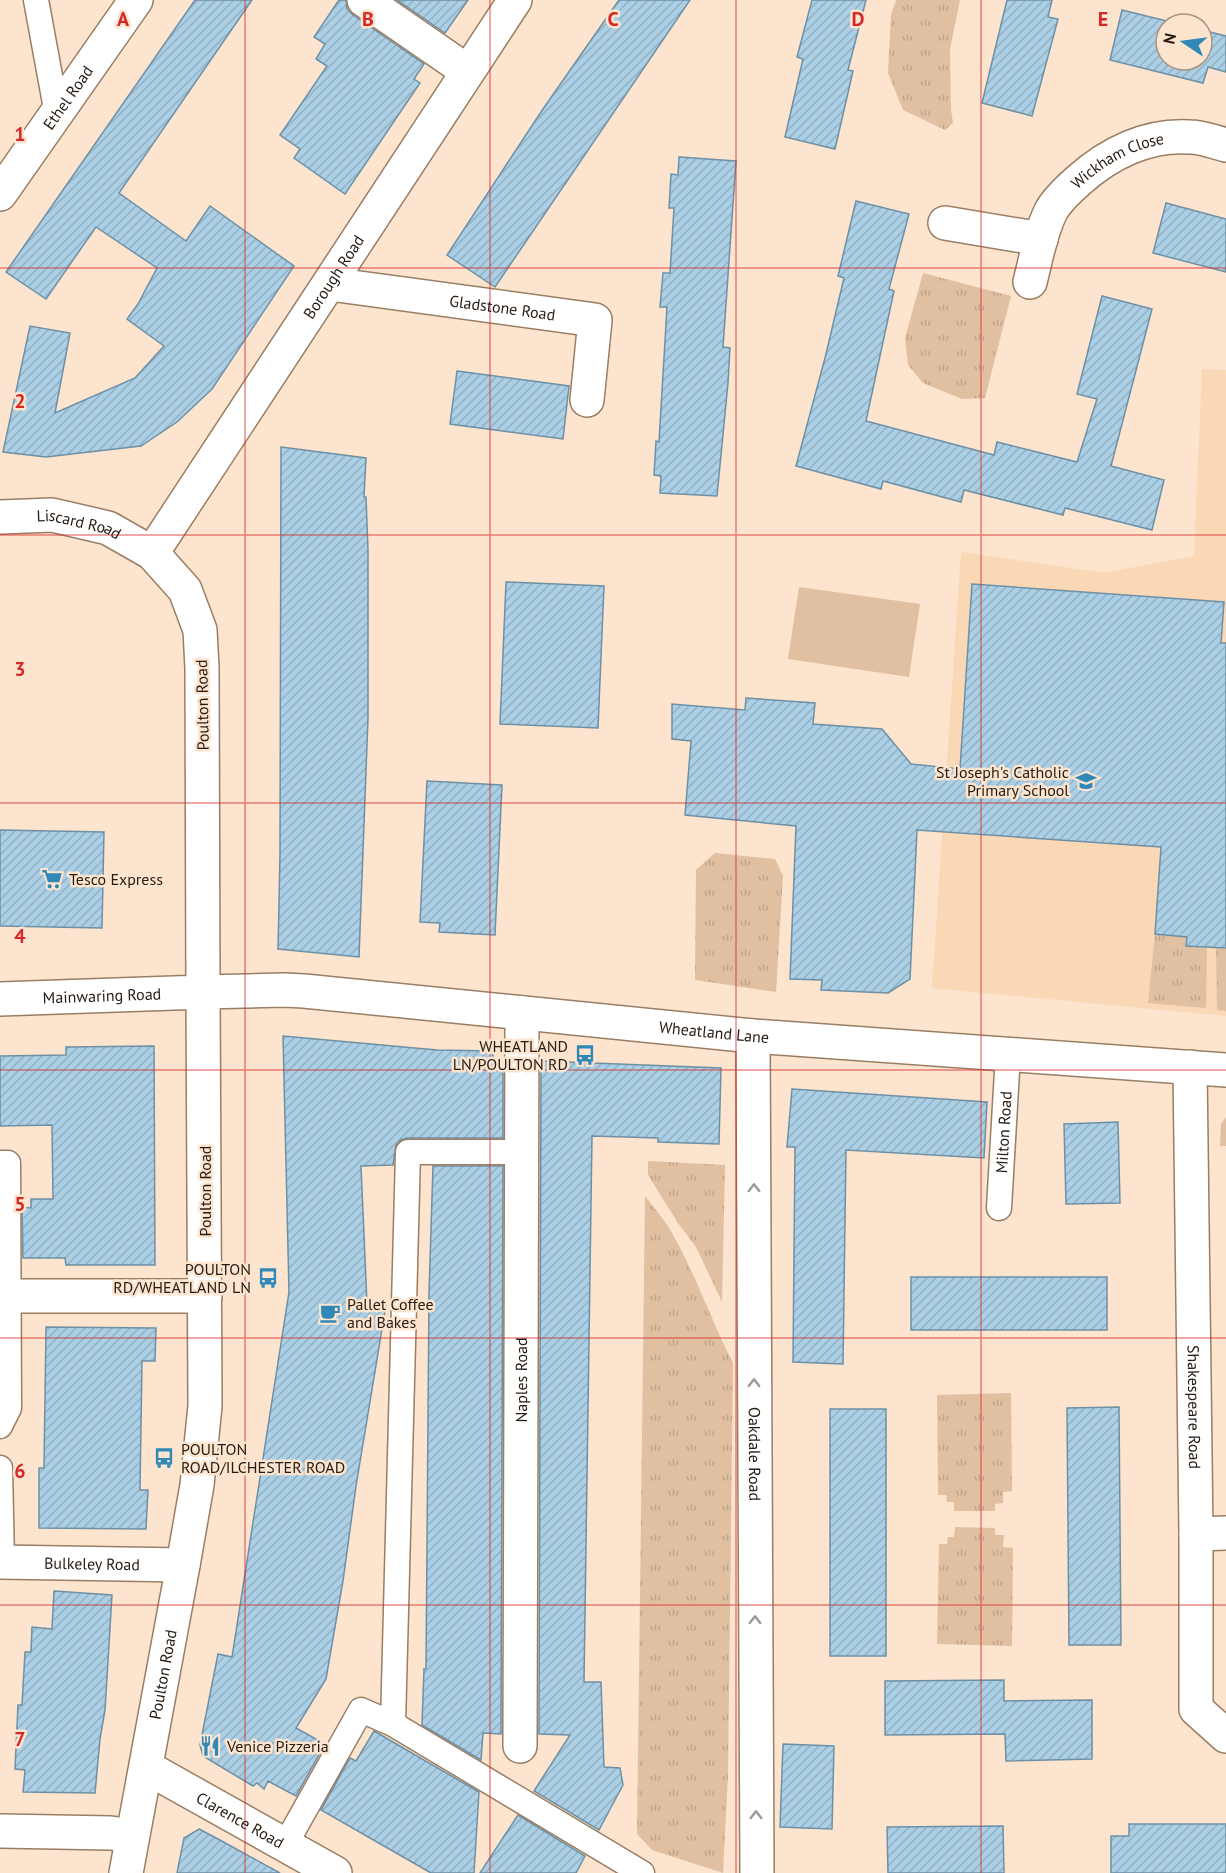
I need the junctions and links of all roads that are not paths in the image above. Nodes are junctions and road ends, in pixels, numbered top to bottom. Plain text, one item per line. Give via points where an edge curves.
1 (36, 0) edge
2 (136, 0) edge
3 (364, 0) edge
4 (515, 0) edge
5 (467, 71) junction
6 (57, 114) junction
7 (1226, 144) edge
8 (0, 194) edge
9 (945, 223) dead end
10 (1041, 239) junction
11 (1030, 282) dead end
12 (330, 284) junction
13 (587, 400) dead end
14 (0, 516) edge
15 (152, 553) junction
16 (202, 992) junction
17 (0, 999) edge
18 (522, 1013) junction
19 (753, 1036) junction
20 (1008, 1054) junction
21 (1190, 1067) junction
22 (1226, 1070) edge
23 (522, 1152) junction
24 (0, 1163) edge
25 (999, 1208) dead end
26 (4, 1296) edge
27 (205, 1296) junction
28 (0, 1426) edge
29 (0, 1468) edge
30 (1211, 1533) edge
31 (1, 1562) edge
32 (183, 1565) junction
33 (393, 1724) junction
34 (1226, 1736) edge
35 (520, 1746) dead end
36 (146, 1767) junction
37 (0, 1831) edge
38 (132, 1836) junction
39 (285, 1845) junction
40 (126, 1873) edge
41 (335, 1873) edge
42 (642, 1873) edge
43 (757, 1873) edge

1 - 6 lane
2 - 6 street, Ethel Road
3 - 5 street
4 - 5 street, Borough Road
5 - 12 street, Borough Road
6 - 8 street, Ethel Road
7 - 10 street, Wickham Close via 1173,137 1124,149 1095,165 1071,187 1052,210
9 - 10 street
10 - 11 street, Wickham Close
12 - 13 street, Gladstone Road via 595,320
12 - 15 street, Borough Road
14 - 15 street, Liscard Road via 52,516 108,528
15 - 16 street, Poulton Road via 185,590 200,630
16 - 17 street, Mainwaring Road
16 - 18 street, Wheatland Lane via 304,991
16 - 27 street, Poulton Road
18 - 19 street, Wheatland Lane
18 - 23 street, Naples Road
19 - 20 street, Wheatland Lane
43 -> 19 street, Oakdale Road
20 - 21 street, Wheatland Lane
20 - 25 lane, Milton Road
21 - 22 street, Wheatland Lane
21 - 30 street, Shakespeare Road
23 - 33 lane via 408,1152
23 - 35 street, Naples Road
24 - 26 lane via 8,1163
26 - 27 street
26 - 28 lane via 9,1408
27 - 32 street, Poulton Road via 205,1406
29 - 31 lane
30 - 34 street, Shakespeare Road via 1196,1709
31 - 32 street, Bulkeley Road
32 - 36 street, Poulton Road
33 - 39 lane via 361,1710
33 - 42 lane
36 - 38 street, Poulton Road
36 - 39 street, Clarence Road
37 - 38 street
38 - 40 street, Poulton Road
39 - 41 street, Clarence Road

